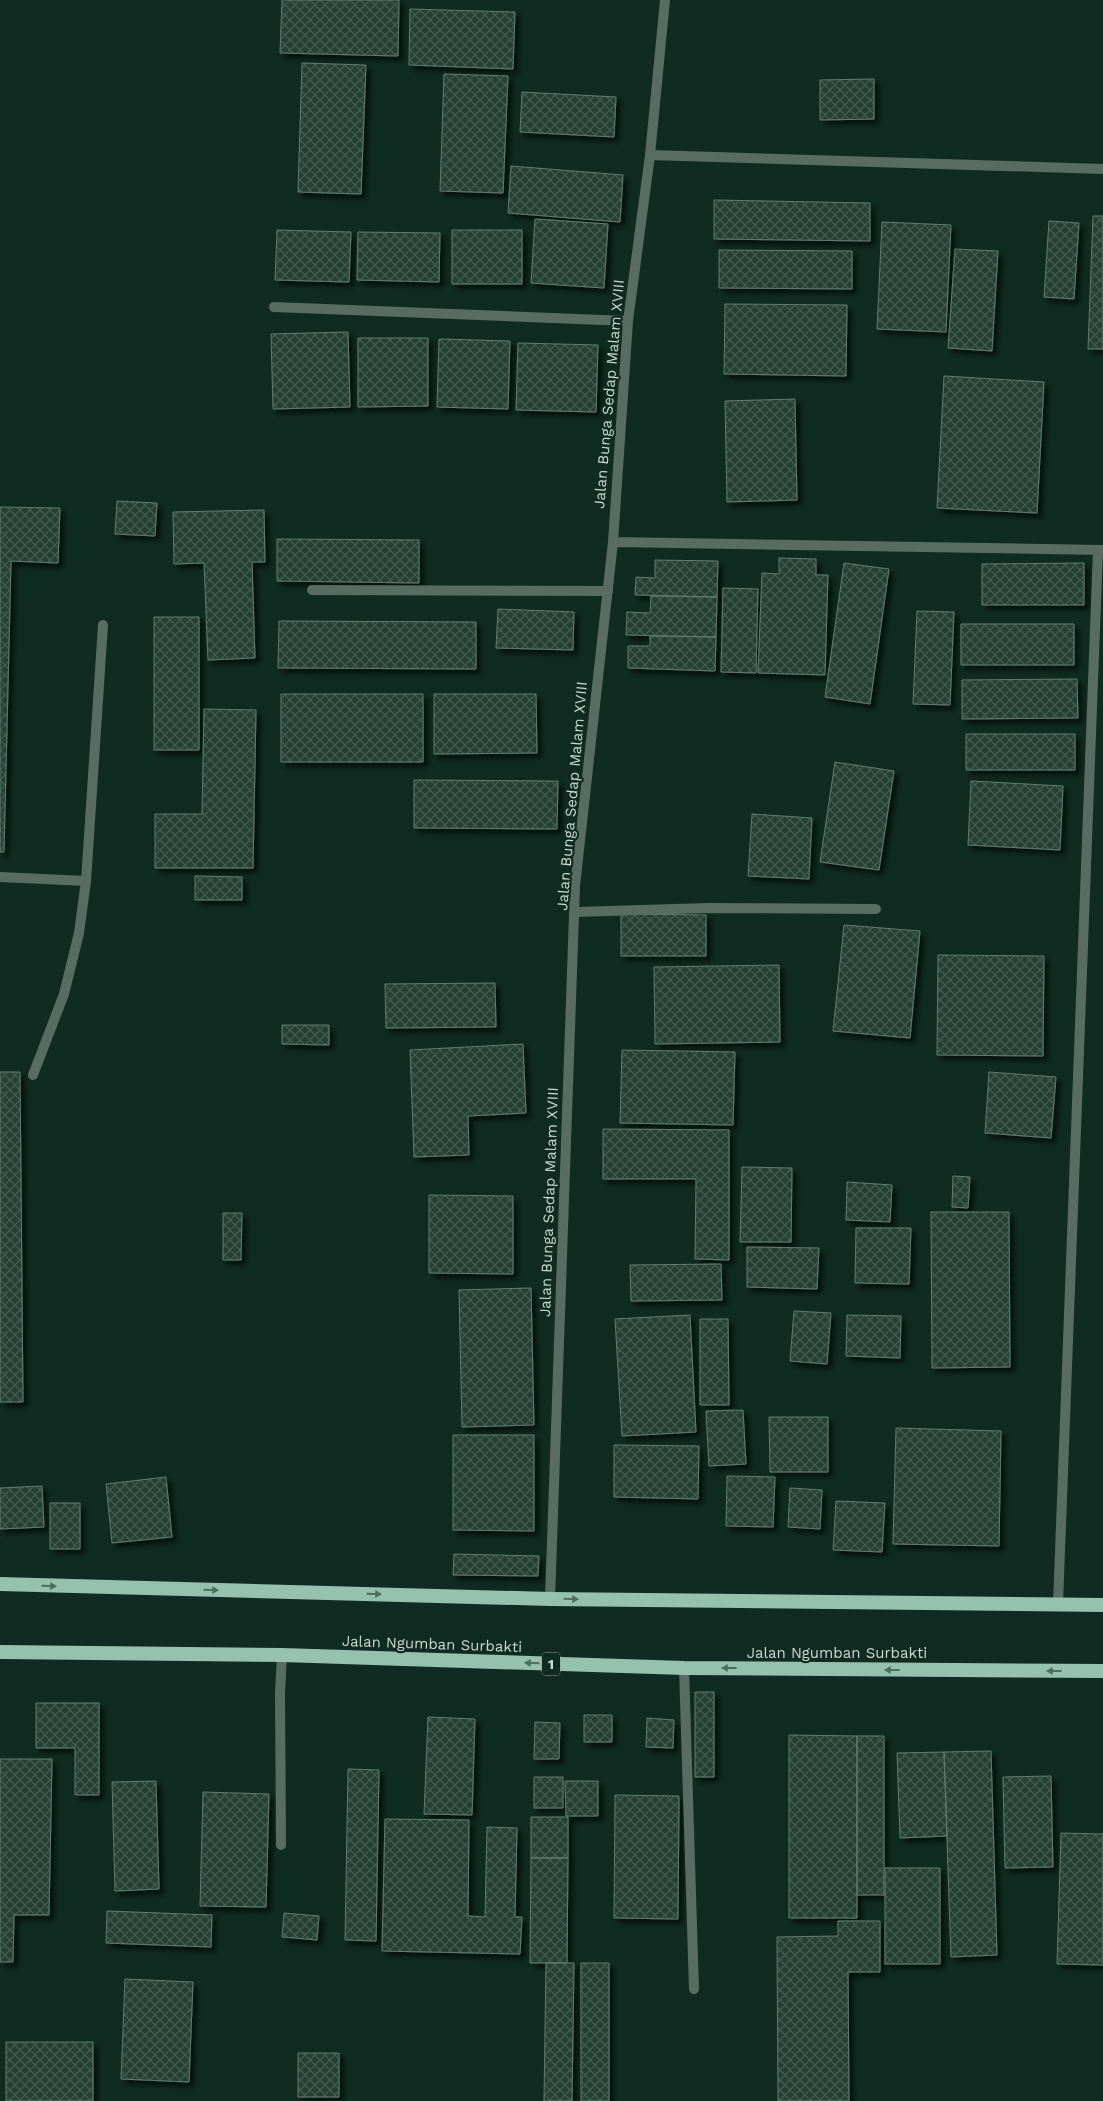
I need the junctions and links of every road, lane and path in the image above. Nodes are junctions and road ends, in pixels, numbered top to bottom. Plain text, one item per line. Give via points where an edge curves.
1 (665, 0) edge
2 (650, 155) junction
3 (1103, 170) edge
4 (274, 307) dead end
5 (628, 321) junction
6 (613, 542) junction
7 (1101, 550) edge
8 (312, 590) dead end
9 (608, 591) junction
10 (102, 625) dead end
11 (0, 877) edge
12 (86, 881) junction
13 (876, 909) dead end
14 (575, 912) junction
15 (33, 1076) dead end
16 (0, 1584) edge
17 (550, 1599) junction
18 (1058, 1604) junction
19 (1103, 1605) edge
20 (0, 1652) edge
21 (282, 1655) junction
22 (684, 1668) junction
23 (1103, 1671) edge
24 (281, 1845) dead end
25 (694, 1989) dead end

1 - 2 street, Jalan Bunga Sedap Malam XVIII
2 - 3 street
2 - 5 street, Jalan Bunga Sedap Malam XVIII
4 - 5 street
5 - 6 street, Jalan Bunga Sedap Malam XVIII
6 - 7 street
6 - 9 street, Jalan Bunga Sedap Malam XVIII
7 - 18 street
8 - 9 street
9 - 14 street, Jalan Bunga Sedap Malam XVIII via 575,886
10 - 12 street
11 - 12 street
12 - 15 street via 79,933 64,994
13 - 14 street via 709,908
14 - 17 street, Jalan Bunga Sedap Malam XVIII
16 -> 17 highway
17 -> 18 highway
18 - 19 highway
20 - 21 highway, Jalan Ngumban Surbakti / 1
22 -> 21 highway, Jalan Ngumban Surbakti / 1
21 - 24 street
23 -> 22 highway, Jalan Ngumban Surbakti / 1
22 - 25 street

